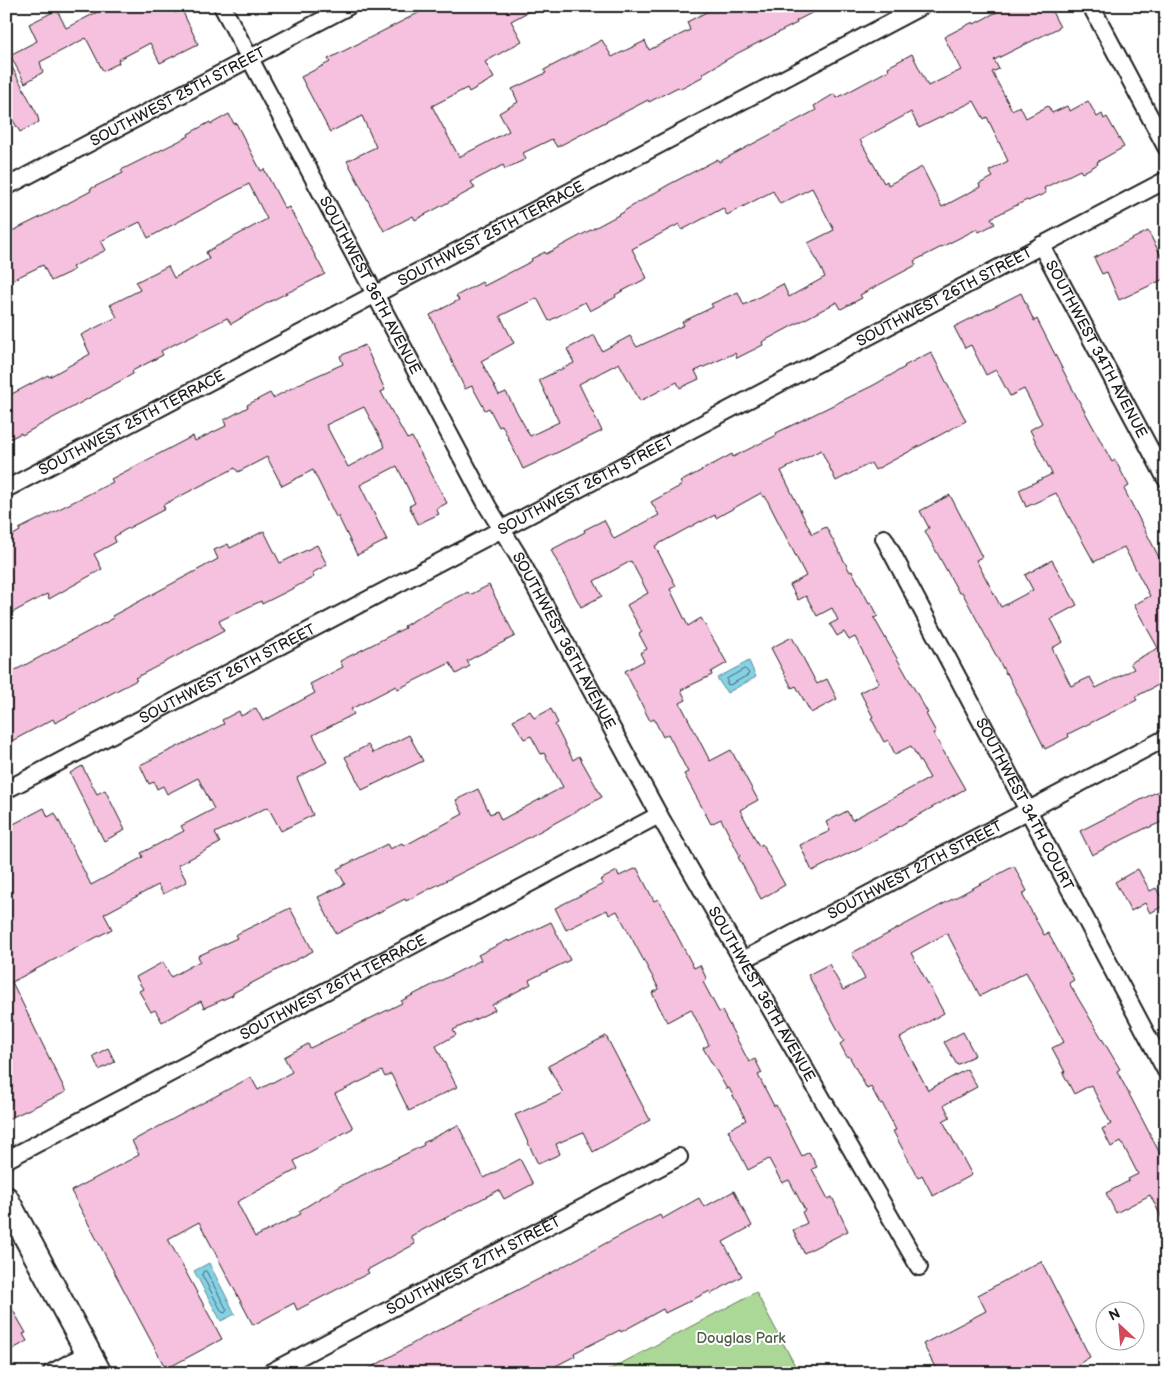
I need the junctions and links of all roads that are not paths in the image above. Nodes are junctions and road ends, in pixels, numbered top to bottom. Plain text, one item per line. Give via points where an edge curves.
1 (222, 6) edge
2 (349, 6) edge
3 (922, 6) edge
4 (1091, 6) edge
5 (250, 58) junction
6 (1166, 147) edge
7 (1166, 180) edge
8 (6, 186) edge
9 (1041, 245) junction
10 (375, 294) junction
11 (1166, 479) edge
12 (6, 489) edge
13 (503, 530) junction
14 (884, 538) dead end
15 (1166, 738) edge
16 (6, 790) edge
17 (1028, 810) junction
18 (659, 815) junction
19 (743, 960) junction
20 (1166, 1071) edge
21 (679, 1157) dead end
22 (6, 1160) edge
23 (6, 1199) edge
24 (919, 1267) dead end
25 (93, 1363) edge
26 (52, 1373) edge
27 (269, 1373) edge

1 - 5 street, SOUTHWEST 36TH AVENUE
2 - 5 street, SOUTHWEST 25TH STREET
3 - 10 street, SOUTHWEST 25TH TERRACE
4 - 6 street
5 - 8 street, SOUTHWEST 25TH STREET
5 - 10 street, SOUTHWEST 36TH AVENUE
7 - 9 street, SOUTHWEST 26TH STREET
9 - 11 street, SOUTHWEST 34TH AVENUE
9 - 13 street, SOUTHWEST 26TH STREET
10 - 12 street, SOUTHWEST 25TH TERRACE
10 - 13 street, SOUTHWEST 36TH AVENUE
13 - 16 street, SOUTHWEST 26TH STREET
13 - 18 street, SOUTHWEST 36TH AVENUE
14 - 17 street, SOUTHWEST 34TH COURT
15 - 17 street, SOUTHWEST 27TH STREET
17 - 19 street, SOUTHWEST 27TH STREET
17 - 20 street, SOUTHWEST 34TH COURT
18 - 19 street, SOUTHWEST 36TH AVENUE
18 - 22 street, SOUTHWEST 26TH TERRACE
19 - 24 street, SOUTHWEST 36TH AVENUE
21 - 27 street, SOUTHWEST 27TH STREET
23 - 25 main road
25 - 26 street

